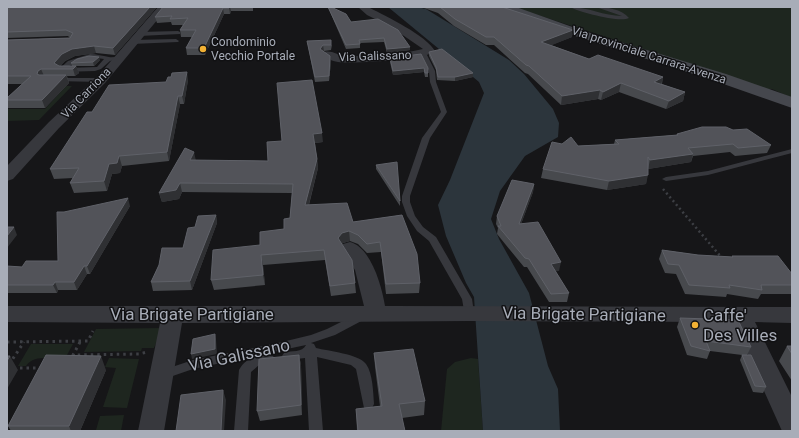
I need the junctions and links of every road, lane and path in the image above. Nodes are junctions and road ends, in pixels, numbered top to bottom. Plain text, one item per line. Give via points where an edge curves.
1 (163, 7) edge
2 (363, 7) edge
3 (505, 7) edge
4 (572, 7) edge
5 (598, 7) edge
6 (178, 33) dead end
7 (136, 38) junction
8 (176, 41) dead end
9 (423, 53) junction
10 (328, 54) edge
11 (113, 59) junction
12 (52, 80) edge
13 (101, 80) junction
14 (792, 103) edge
15 (792, 151) edge
16 (7, 176) edge
17 (666, 179) joint
18 (350, 248) dead end
19 (724, 261) edge
20 (371, 313) junction
21 (458, 313) junction
22 (7, 314) edge
23 (173, 314) junction
24 (792, 315) edge
25 (742, 316) junction
26 (96, 327) dead end
27 (317, 338) junction
28 (7, 342) edge
29 (24, 342) junction
30 (80, 342) junction
31 (152, 350) dead end
32 (309, 351) junction
33 (73, 355) junction
34 (7, 360) edge
35 (69, 361) edge
36 (7, 368) edge
37 (44, 368) edge
38 (162, 375) junction
39 (368, 404) dead end
40 (789, 414) edge
41 (151, 431) edge
42 (241, 431) edge
43 (316, 431) edge

1 - 7 street, Via Carriona
2 - 9 street, Via Galissano via 427,47 429,51
3 - 14 main road, Via provinciale Carrara-Avenza via 757,89
4 - 5 lane via 614,18 626,18 623,14
6 - 7 lane
7 - 8 lane
7 - 11 street, Via Carriona
9 - 10 street, Via Galissano via 342,59
9 - 21 lane, Via Galissano via 432,72 444,112 426,138 406,202 411,216 433,239 467,298
11 - 11 lane via 95,69 61,70 78,58 101,56
11 - 13 street, Via Carriona
12 - 13 lane
13 - 16 street, Via Carriona via 54,125
15 - 17 lane via 708,173
17 - 19 path via 662,183 663,189
18 - 20 street via 365,269 372,291
20 - 21 street, Via Brigate Partigiane
20 - 23 street, Via Brigate Partigiane
20 - 27 lane, Via Galissano
21 - 25 street, Via Brigate Partigiane
22 - 23 street, Via Brigate Partigiane
23 - 38 street, Via Galissano
24 - 25 street, Via Brigate Partigiane
25 - 40 street
26 - 30 path via 88,341
27 - 32 lane, Via Galissano via 310,345
27 - 38 lane, Via Galissano via 197,363
28 - 29 path
29 - 30 path
29 - 34 path via 12,360
30 - 33 path
31 - 33 path via 139,354
32 - 39 lane, Via Galissano via 354,361 361,366
32 - 42 lane, Via Galissano via 261,360 247,367 244,374
32 - 43 lane, Via Galissano via 312,360
33 - 35 path
36 - 37 path
38 - 41 street, Via Galissano

